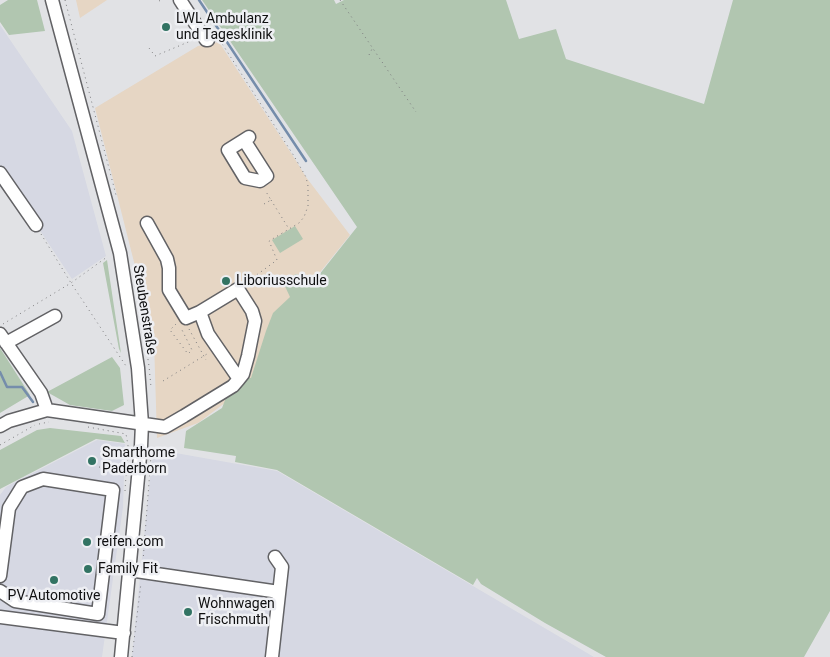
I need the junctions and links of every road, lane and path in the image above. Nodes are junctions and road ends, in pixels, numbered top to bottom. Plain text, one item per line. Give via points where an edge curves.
1 (52, 0) edge
2 (180, 0) edge
3 (340, 0) edge
4 (201, 38) joint
5 (149, 48) dead end
6 (372, 48) junction
7 (368, 55) dead end
8 (416, 112) dead end
9 (0, 173) edge
10 (260, 180) junction
11 (271, 200) junction
12 (264, 204) dead end
13 (147, 223) dead end
14 (36, 225) joint
15 (289, 229) dead end
16 (107, 257) dead end
17 (71, 283) junction
18 (200, 312) junction
19 (55, 316) dead end
20 (181, 321) junction
21 (0, 326) edge
22 (173, 329) dead end
23 (170, 330) junction
24 (3, 339) edge
25 (204, 356) junction
26 (206, 360) dead end
27 (126, 366) dead end
28 (184, 369) junction
29 (186, 373) dead end
30 (239, 379) junction
31 (164, 381) dead end
32 (51, 416) junction
33 (35, 419) junction
34 (142, 424) junction
35 (0, 426) edge
36 (81, 426) dead end
37 (0, 445) edge
38 (128, 445) dead end
39 (151, 455) dead end
40 (99, 467) dead end
41 (114, 469) dead end
42 (112, 506) junction
43 (135, 509) junction
44 (275, 557) dead end
45 (135, 571) junction
46 (0, 576) edge
47 (0, 591) edge
48 (279, 592) junction
49 (15, 601) junction
50 (72, 610) junction
51 (6, 618) edge
52 (70, 626) junction
53 (124, 633) junction
54 (121, 657) edge
55 (132, 657) edge
56 (272, 657) edge

1 - 34 street, Steubenstraße via 120,253 138,368
2 - 4 street
3 - 6 path
4 - 5 path via 155,56
6 - 7 path
6 - 8 path
9 - 14 street
10 - 10 street via 244,178 228,150 247,138 267,176
10 - 11 path
11 - 12 path
11 - 15 path
13 - 20 street via 166,259 169,290
14 - 17 path
16 - 17 path
17 - 21 path
17 - 27 path
18 - 20 street
18 - 30 street via 208,334
18 - 30 street via 238,289 252,311 255,321 248,356
19 - 24 street
20 - 23 path
20 - 23 path via 179,323 191,353 188,354
20 - 25 path
22 - 23 path
24 - 32 street via 41,393
25 - 26 path
25 - 28 path
28 - 29 path
28 - 31 path
30 - 34 street via 233,386 166,427
32 - 33 street
32 - 33 path
32 - 34 street via 82,414
33 - 35 street via 8,421
33 - 37 path
34 - 43 street, Steubenstraße
36 - 38 path via 126,434
39 - 45 path
40 - 41 path
42 - 43 street
42 - 46 street via 114,490 44,479 22,487 8,508
42 - 50 street via 98,614
43 - 45 street, Steubenstraße
44 - 48 street via 282,567
45 - 48 street
45 - 53 street, Steubenstraße
45 - 55 path
47 - 49 street
48 - 56 street
49 - 50 street
49 - 51 street
50 - 52 street
51 - 52 street
52 - 53 street
53 - 54 street, Steubenstraße

